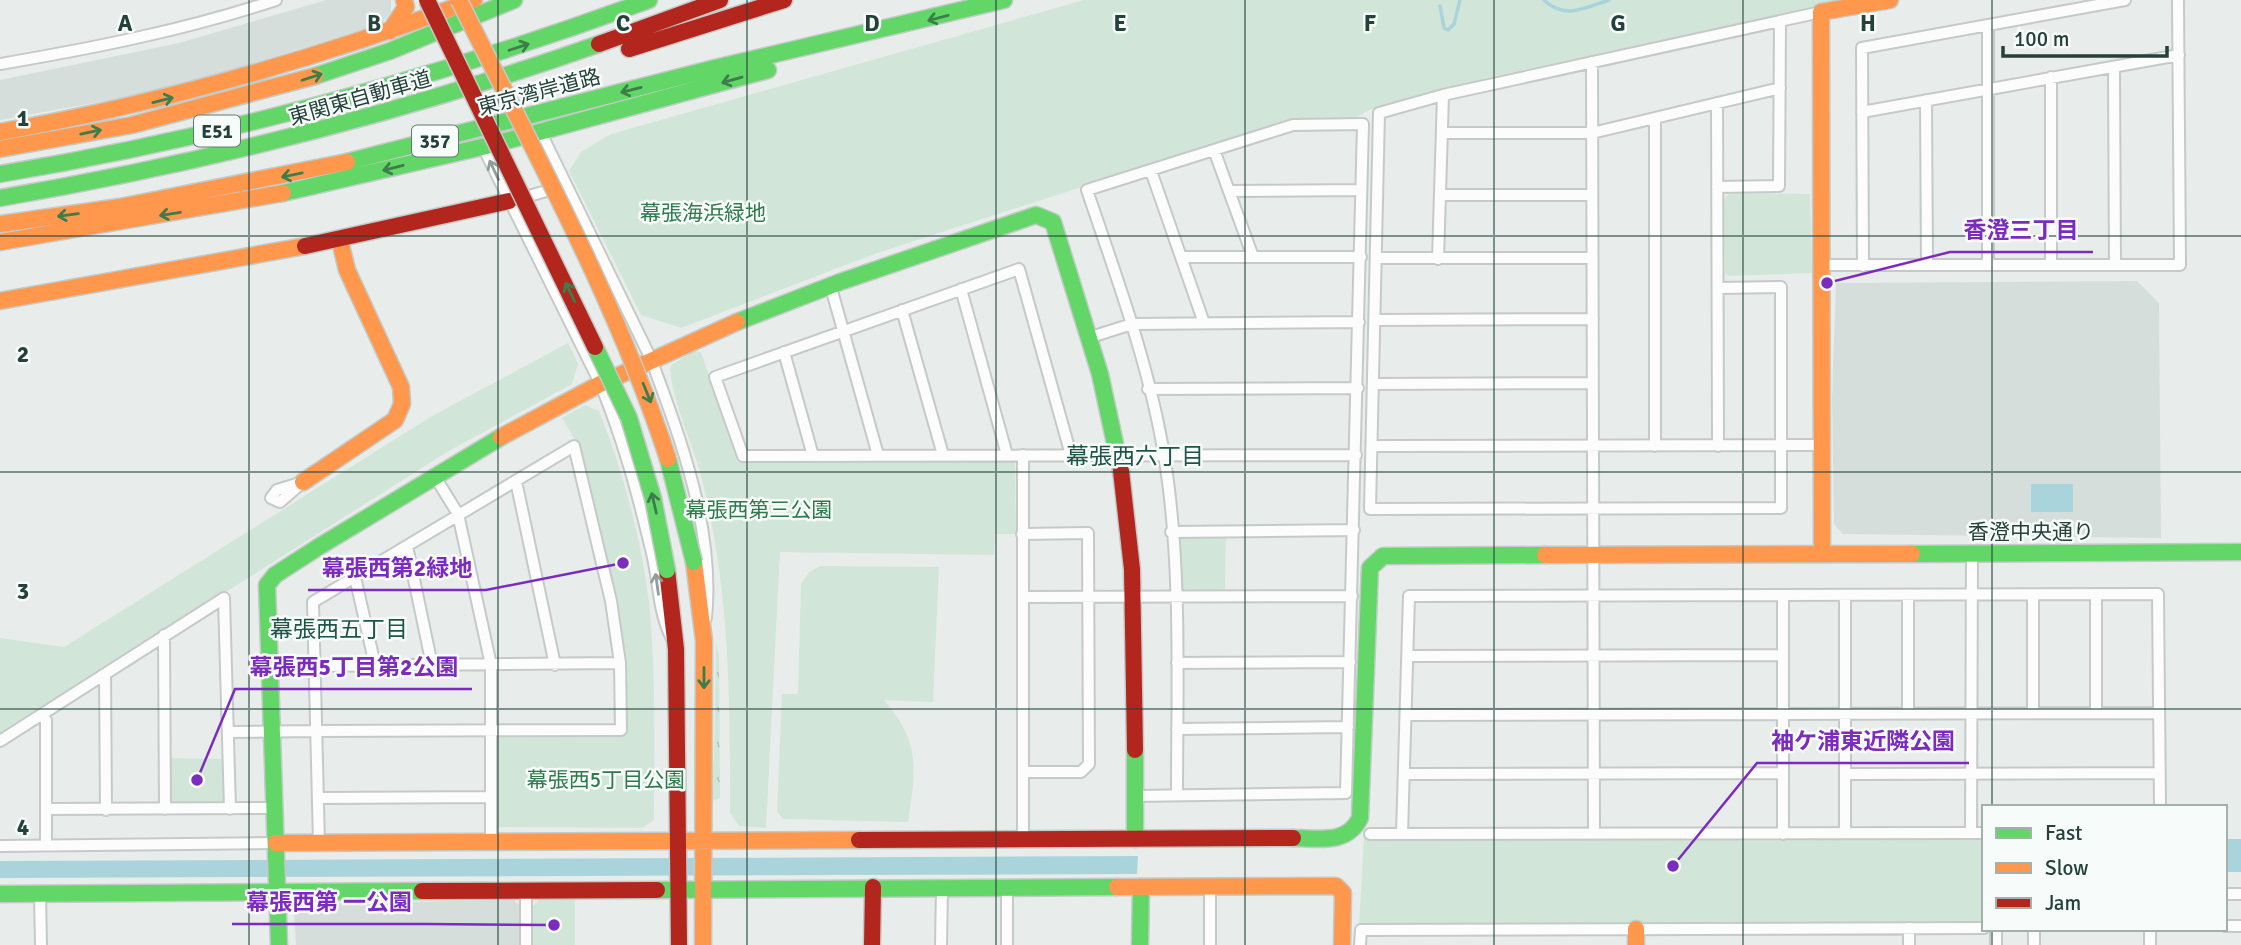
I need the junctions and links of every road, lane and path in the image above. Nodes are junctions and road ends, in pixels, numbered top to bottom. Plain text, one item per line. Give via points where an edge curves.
1 (276, 0) edge
2 (404, 0) edge
3 (427, 0) edge
4 (459, 0) edge
5 (474, 0) edge
6 (514, 0) edge
7 (616, 0) edge
8 (649, 0) edge
9 (720, 0) edge
10 (784, 0) edge
11 (1004, 0) edge
12 (1890, 0) edge
13 (2124, 0) edge
14 (2178, 0) edge
15 (1821, 12) junction
16 (1780, 21) junction
17 (1988, 25) junction
18 (388, 33) junction
19 (865, 35) junction
20 (551, 37) junction
21 (2179, 55) junction
22 (1592, 62) junction
23 (0, 64) edge
24 (2114, 67) junction
25 (537, 68) junction
26 (2050, 77) junction
27 (1780, 88) junction
28 (1988, 89) junction
29 (1443, 95) junction
30 (1926, 100) junction
31 (1717, 103) junction
32 (1861, 112) junction
33 (1655, 118) junction
34 (0, 132) edge
35 (541, 133) junction
36 (1442, 133) junction
37 (1592, 133) junction
38 (483, 147) junction
39 (0, 149) edge
40 (1214, 150) junction
41 (1152, 171) junction
42 (0, 174) edge
43 (565, 186) junction
44 (1717, 187) junction
45 (1361, 190) junction
46 (1229, 191) junction
47 (1440, 195) junction
48 (1592, 195) junction
49 (0, 198) edge
50 (509, 201) junction
51 (0, 224) edge
52 (340, 241) junction
53 (0, 242) edge
54 (1182, 257) junction
55 (1252, 257) junction
56 (1361, 257) junction
57 (1376, 258) junction
58 (1592, 258) junction
59 (1438, 259) junction
60 (1822, 265) junction
61 (1927, 265) junction
62 (1988, 265) junction
63 (2051, 265) junction
64 (2115, 265) junction
65 (1863, 266) junction
66 (830, 284) junction
67 (1718, 288) junction
68 (961, 289) junction
69 (0, 301) edge
70 (902, 310) junction
71 (1593, 319) junction
72 (1376, 320) junction
73 (1359, 322) junction
74 (1204, 323) junction
75 (1132, 324) junction
76 (843, 331) junction
77 (1091, 337) junction
78 (785, 352) junction
79 (651, 359) junction
80 (600, 383) junction
81 (1593, 383) junction
82 (1374, 384) junction
83 (1358, 388) junction
84 (1148, 389) junction
85 (1822, 445) junction
86 (1372, 446) junction
87 (1593, 446) junction
88 (1655, 446) junction
89 (1718, 446) junction
90 (1780, 446) junction
91 (1118, 454) junction
92 (943, 455) junction
93 (1007, 455) junction
94 (1023, 455) junction
95 (1071, 455) junction
96 (1164, 455) junction
97 (1356, 455) junction
98 (813, 456) junction
99 (878, 456) junction
100 (434, 475) junction
101 (516, 481) junction
102 (303, 482) dead end
103 (1593, 509) junction
104 (458, 514) junction
105 (1354, 530) junction
106 (1171, 532) junction
107 (1022, 534) junction
108 (407, 546) junction
109 (1594, 552) junction
110 (2241, 552) edge
111 (1822, 553) junction
112 (1972, 553) junction
113 (355, 578) junction
114 (2096, 594) junction
115 (1783, 595) junction
116 (1845, 595) junction
117 (1908, 595) junction
118 (1971, 595) junction
119 (2034, 595) junction
120 (1352, 596) junction
121 (1594, 596) junction
122 (1024, 597) junction
123 (1089, 597) junction
124 (1133, 597) junction
125 (1175, 597) junction
126 (164, 635) junction
127 (704, 641) junction
128 (676, 649) junction
129 (1593, 655) junction
130 (1783, 655) junction
131 (1408, 656) junction
132 (1350, 662) junction
133 (620, 663) junction
134 (1177, 663) junction
135 (375, 665) junction
136 (432, 665) junction
137 (491, 665) junction
138 (555, 665) junction
139 (315, 666) junction
140 (105, 674) junction
141 (1908, 713) junction
142 (1971, 713) junction
143 (2033, 713) junction
144 (2096, 713) junction
145 (2159, 713) junction
146 (1783, 714) junction
147 (1846, 714) junction
148 (42, 715) junction
149 (1406, 715) junction
150 (1593, 715) junction
151 (1348, 727) junction
152 (1177, 729) junction
153 (317, 731) junction
154 (491, 731) junction
155 (228, 732) junction
156 (272, 732) junction
157 (0, 741) edge
158 (1024, 772) junction
159 (1783, 773) junction
160 (1971, 773) junction
161 (2159, 773) junction
162 (1405, 774) junction
163 (1593, 774) junction
164 (1846, 774) junction
165 (1177, 794) junction
166 (1135, 796) junction
167 (491, 797) junction
168 (318, 798) junction
169 (2160, 805) edge
170 (275, 808) junction
171 (46, 809) junction
172 (165, 809) junction
173 (230, 809) junction
174 (106, 810) junction
175 (1594, 833) junction
176 (1845, 833) junction
177 (1971, 833) junction
178 (1982, 833) edge
179 (1370, 834) dead end
180 (1402, 834) junction
181 (1783, 834) junction
182 (1135, 839) junction
183 (1023, 840) junction
184 (491, 841) junction
185 (319, 843) junction
186 (276, 844) junction
187 (703, 844) junction
188 (46, 845) junction
189 (0, 846) edge
190 (679, 846) junction
191 (679, 885) junction
192 (703, 885) junction
193 (873, 887) junction
194 (942, 887) junction
195 (1007, 887) junction
196 (1141, 887) junction
197 (1210, 888) junction
198 (526, 890) junction
199 (278, 892) junction
200 (0, 894) edge
201 (40, 894) junction
202 (1909, 928) junction
203 (1982, 928) edge
204 (1636, 937) edge
205 (41, 945) edge
206 (279, 945) edge
207 (526, 945) edge
208 (680, 945) edge
209 (703, 945) edge
210 (872, 945) edge
211 (942, 945) edge
212 (1007, 945) edge
213 (1140, 945) edge
214 (1210, 945) edge
215 (1342, 945) edge
216 (1360, 945) edge
217 (1909, 945) edge

1 - 23 street via 127,42
2 - 18 main road via 406,7
128 -> 3 main road, bridge via 653,498 629,418
4 -> 127 main road, bridge via 649,396 667,446 694,562
5 - 18 main road
39 -> 6 main road, bridge via 169,116 278,88
7 - 20 main road
8 - 20 main road, 東関東自動車道 / E51
9 - 25 main road, 東関東自動車道 / E51
10 - 25 main road via 607,56
11 -> 19 main road, 東京湾岸道路 / 357
12 - 15 main road
13 - 17 street
14 - 21 street
15 - 16 street
15 - 60 main road
16 - 22 street
16 - 27 street
17 - 28 street
17 - 32 street via 1862,48
34 -> 18 main road via 205,90
19 -> 35 main road via 849,47
19 -> 51 main road, 東京湾岸道路 / 357, bridge via 715,68 326,167 120,207
42 -> 20 main road, 東関東自動車道 / E51 via 229,129
21 - 24 street
21 - 64 street via 2180,265
22 - 29 street
22 - 37 street
24 - 26 street
24 - 64 street
25 - 49 main road, 東関東自動車道 / E51 via 239,152
26 - 28 street
26 - 63 street
27 - 31 street
27 - 44 street via 1779,186
28 - 30 street
28 - 62 street
29 - 36 street
29 - 57 street via 1379,113
30 - 32 street
30 - 61 street
31 - 33 street
31 - 44 street
32 - 65 street
33 - 37 street
33 - 88 street
35 - 38 main road
35 - 43 street
36 - 37 street
36 - 47 street
37 - 48 street
50 -> 38 street
38 -> 53 main road via 218,206
40 - 41 street
40 - 45 street via 1293,125 1363,124
40 - 46 street
41 - 54 street
41 - 75 street via 1087,190
43 - 50 street
43 - 79 street
44 - 67 street
45 - 46 street
45 - 56 street
46 - 55 street
47 - 48 street
47 - 59 street
48 - 58 street
50 - 52 main road
50 - 80 street
52 - 69 main road
52 - 102 main road via 347,270 401,387 402,404 395,420
54 - 55 street
54 - 74 street
55 - 56 street
56 - 73 street
57 - 59 street
57 - 72 street
58 - 59 street
58 - 71 street
60 - 65 street
60 - 85 main road
61 - 62 street
61 - 65 street
62 - 63 street
63 - 64 street
66 - 76 street
66 - 77 main road via 1036,215 1053,222
66 - 79 main road
67 - 89 street
67 - 90 street via 1781,287
68 - 70 street
68 - 93 street
68 - 95 street via 1020,269
70 - 76 street
70 - 92 street
71 - 72 street
71 - 81 street
72 - 82 street
73 - 74 street
73 - 83 street
74 - 75 street
75 - 77 street
75 - 84 street
76 - 78 street
76 - 99 street
77 - 91 main road
78 - 98 street
78 - 98 street via 715,377 743,456
79 - 80 main road
79 - 127 street via 681,445 703,537 710,585
80 - 100 main road
128 -> 80 street via 663,621 629,462
81 - 82 street
81 - 87 street
82 - 86 street
83 - 84 street
83 - 97 street
84 - 96 street
85 - 90 street
85 - 111 main road
86 - 87 street
86 - 103 street via 1370,509
87 - 88 street
87 - 103 street
88 - 89 street
89 - 90 street
90 - 103 street via 1780,508
91 - 95 street
91 - 96 street
91 - 124 main road
92 - 93 street
92 - 99 street
93 - 94 street
94 - 95 street
94 - 107 street
96 - 97 street
96 - 106 street
97 - 105 street
98 - 99 street
100 - 104 street
100 - 156 main road via 269,580
101 - 104 street
101 - 133 street via 574,446 611,601
101 - 138 street
103 - 109 street
104 - 108 street
104 - 137 street
105 - 106 street
105 - 120 street
106 - 125 street
107 - 122 street
107 - 123 street via 1088,533
108 - 113 street
108 - 136 street
109 - 111 main road, 香澄中央通り
109 - 121 street
109 - 182 main road, 香澄中央通り via 1391,554 1375,560 1370,568 1362,789 1355,828 1342,838
110 - 112 main road, 香澄中央通り
111 - 112 main road, 香澄中央通り
112 - 118 street
113 - 135 street
113 - 139 street via 313,602
114 - 119 street
114 - 144 street
114 - 145 street via 2158,594
115 - 116 street
115 - 121 street
115 - 130 street
116 - 117 street
116 - 147 street
117 - 118 street
117 - 141 street
118 - 119 street
118 - 142 street
119 - 143 street
120 - 125 street
120 - 132 street
121 - 129 street
121 - 131 street via 1409,596
122 - 123 street
122 - 158 street
123 - 124 street
123 - 158 street via 1089,764 1081,772
124 - 125 street
124 - 166 main road
125 - 134 street
126 - 140 street
126 - 155 street via 224,598
126 - 172 street
127 -> 187 main road
128 - 190 main road
129 - 130 street
129 - 131 street
129 - 150 street
130 - 146 street
131 - 149 street
132 - 134 street
132 - 151 street
133 - 138 street
133 - 154 street via 621,730
134 - 152 street
135 - 136 street
135 - 139 street
136 - 137 street
137 - 138 street
137 - 154 street
139 - 153 street
140 - 148 street
140 - 174 street
141 - 142 street
141 - 147 street
142 - 143 street
142 - 160 street
143 - 144 street
144 - 145 street
145 - 161 street
146 - 147 street
146 - 150 street
146 - 159 street
147 - 164 street
148 - 157 street
148 - 171 street via 46,720
149 - 150 street
149 - 162 street
150 - 163 street
151 - 152 street
151 - 165 street via 1346,793
152 - 165 street
153 - 154 street
153 - 156 street
153 - 168 street
154 - 167 street
155 - 156 street
155 - 173 street
156 - 170 main road
158 - 183 street
159 - 163 street
159 - 181 street
160 - 161 street
160 - 164 street
160 - 177 street
161 - 169 street
162 - 163 street
162 - 180 street
163 - 175 street
164 - 176 street
165 - 166 street
166 - 182 main road
167 - 168 street
167 - 184 street
168 - 185 street
170 - 173 street
170 - 186 main road
171 - 174 street
171 - 188 street
172 - 173 street
172 - 174 street
175 - 180 street
175 - 181 street
176 - 177 street
176 - 181 street
177 - 178 street
179 - 180 street
182 - 183 main road
183 - 187 main road
184 - 185 main road
184 - 190 main road
185 - 186 main road
186 - 188 street
186 - 199 main road
187 - 190 main road
187 - 192 main road
188 - 189 street
190 - 191 main road
191 - 192 main road
191 - 198 main road
191 - 208 main road
192 - 193 main road
192 - 209 main road
193 - 194 main road
193 - 210 main road
194 - 195 main road
194 - 211 street
195 - 196 main road
195 - 212 street
196 - 197 main road
196 - 213 main road
197 - 214 street
197 - 215 main road via 1336,886 1343,893
198 - 199 main road
198 - 207 street
199 - 201 main road
199 - 206 main road
200 - 201 main road
201 - 205 street
202 - 203 street
202 - 204 street
202 - 217 street
204 - 216 street via 1361,930

